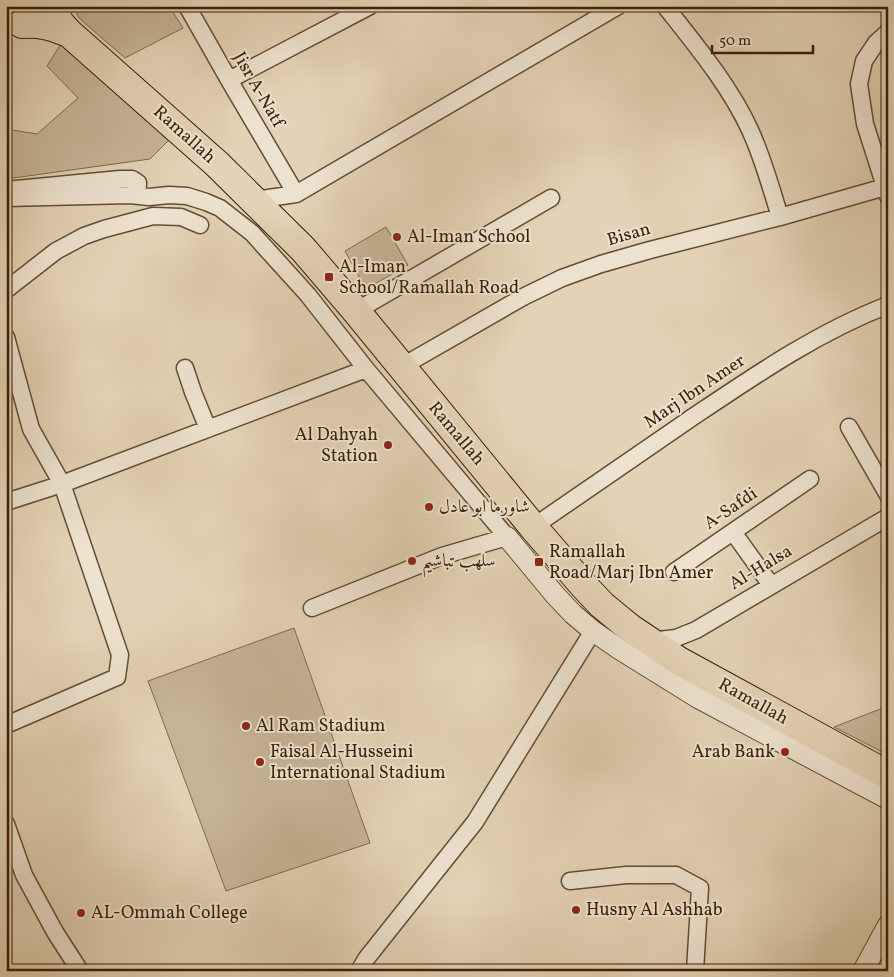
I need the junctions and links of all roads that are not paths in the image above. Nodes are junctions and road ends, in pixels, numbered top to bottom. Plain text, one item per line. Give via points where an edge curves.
1 (51, 6) edge
2 (187, 6) edge
3 (370, 6) edge
4 (618, 6) edge
5 (665, 6) edge
6 (23, 19) edge
7 (888, 32) edge
8 (69, 34) junction
9 (229, 80) junction
10 (6, 190) edge
11 (886, 191) edge
12 (296, 194) junction
13 (130, 195) junction
14 (6, 198) edge
15 (551, 198) dead end
16 (254, 200) junction
17 (780, 217) junction
18 (200, 225) dead end
19 (6, 290) edge
20 (888, 305) edge
21 (356, 311) junction
22 (6, 337) edge
23 (401, 367) junction
24 (185, 368) dead end
25 (366, 369) junction
26 (849, 427) dead end
27 (208, 429) junction
28 (810, 479) dead end
29 (62, 484) junction
30 (888, 495) edge
31 (6, 502) edge
32 (888, 516) edge
33 (533, 527) junction
34 (733, 532) junction
35 (507, 537) junction
36 (674, 572) dead end
37 (771, 585) junction
38 (312, 608) dead end
39 (593, 631) junction
40 (649, 641) junction
41 (6, 725) edge
42 (887, 793) edge
43 (6, 824) edge
44 (570, 881) dead end
45 (888, 925) edge
46 (80, 971) edge
47 (359, 971) edge
48 (695, 971) edge
49 (863, 971) edge

1 - 8 highway, Ramallah
2 - 9 street, Jisr A-Natf
3 - 9 street
4 - 12 street
5 - 17 street via 736,104 750,130
6 - 8 highway, Ramallah
7 - 11 street via 864,61 859,84 865,124
8 - 16 highway, Ramallah
9 - 12 street, Jisr A-Natf
10 - 13 street via 132,179 138,182 138,188
11 - 17 street, Bisan
12 - 16 street
13 - 14 street
13 - 25 street via 187,196 220,208 237,220 308,295
15 - 21 street
16 - 21 highway, Ramallah via 303,249
17 - 23 street, Bisan via 650,250 562,278
18 - 19 street via 181,217 153,216 104,229 56,251
20 - 33 street, Marj Ibn Amer via 816,338 759,372
21 - 23 highway, Ramallah
22 - 29 street via 31,429
23 - 33 highway, Ramallah
24 - 27 street
25 - 27 street
25 - 35 street
26 - 30 street
27 - 29 street
28 - 34 street, A-Safdi
29 - 31 street
29 - 41 street via 120,655 117,677
32 - 37 street, Al-Halsa
33 - 40 highway, Ramallah via 596,599
34 - 36 street, A-Safdi
34 - 37 street
35 - 38 street via 442,556
35 - 39 street via 555,595
37 - 40 street, Al-Halsa via 696,630 676,638
39 - 42 street via 698,698
39 - 47 street via 474,822
40 - 42 highway, Ramallah
43 - 46 street via 24,875
44 - 48 street via 676,874 700,888
45 - 49 street

